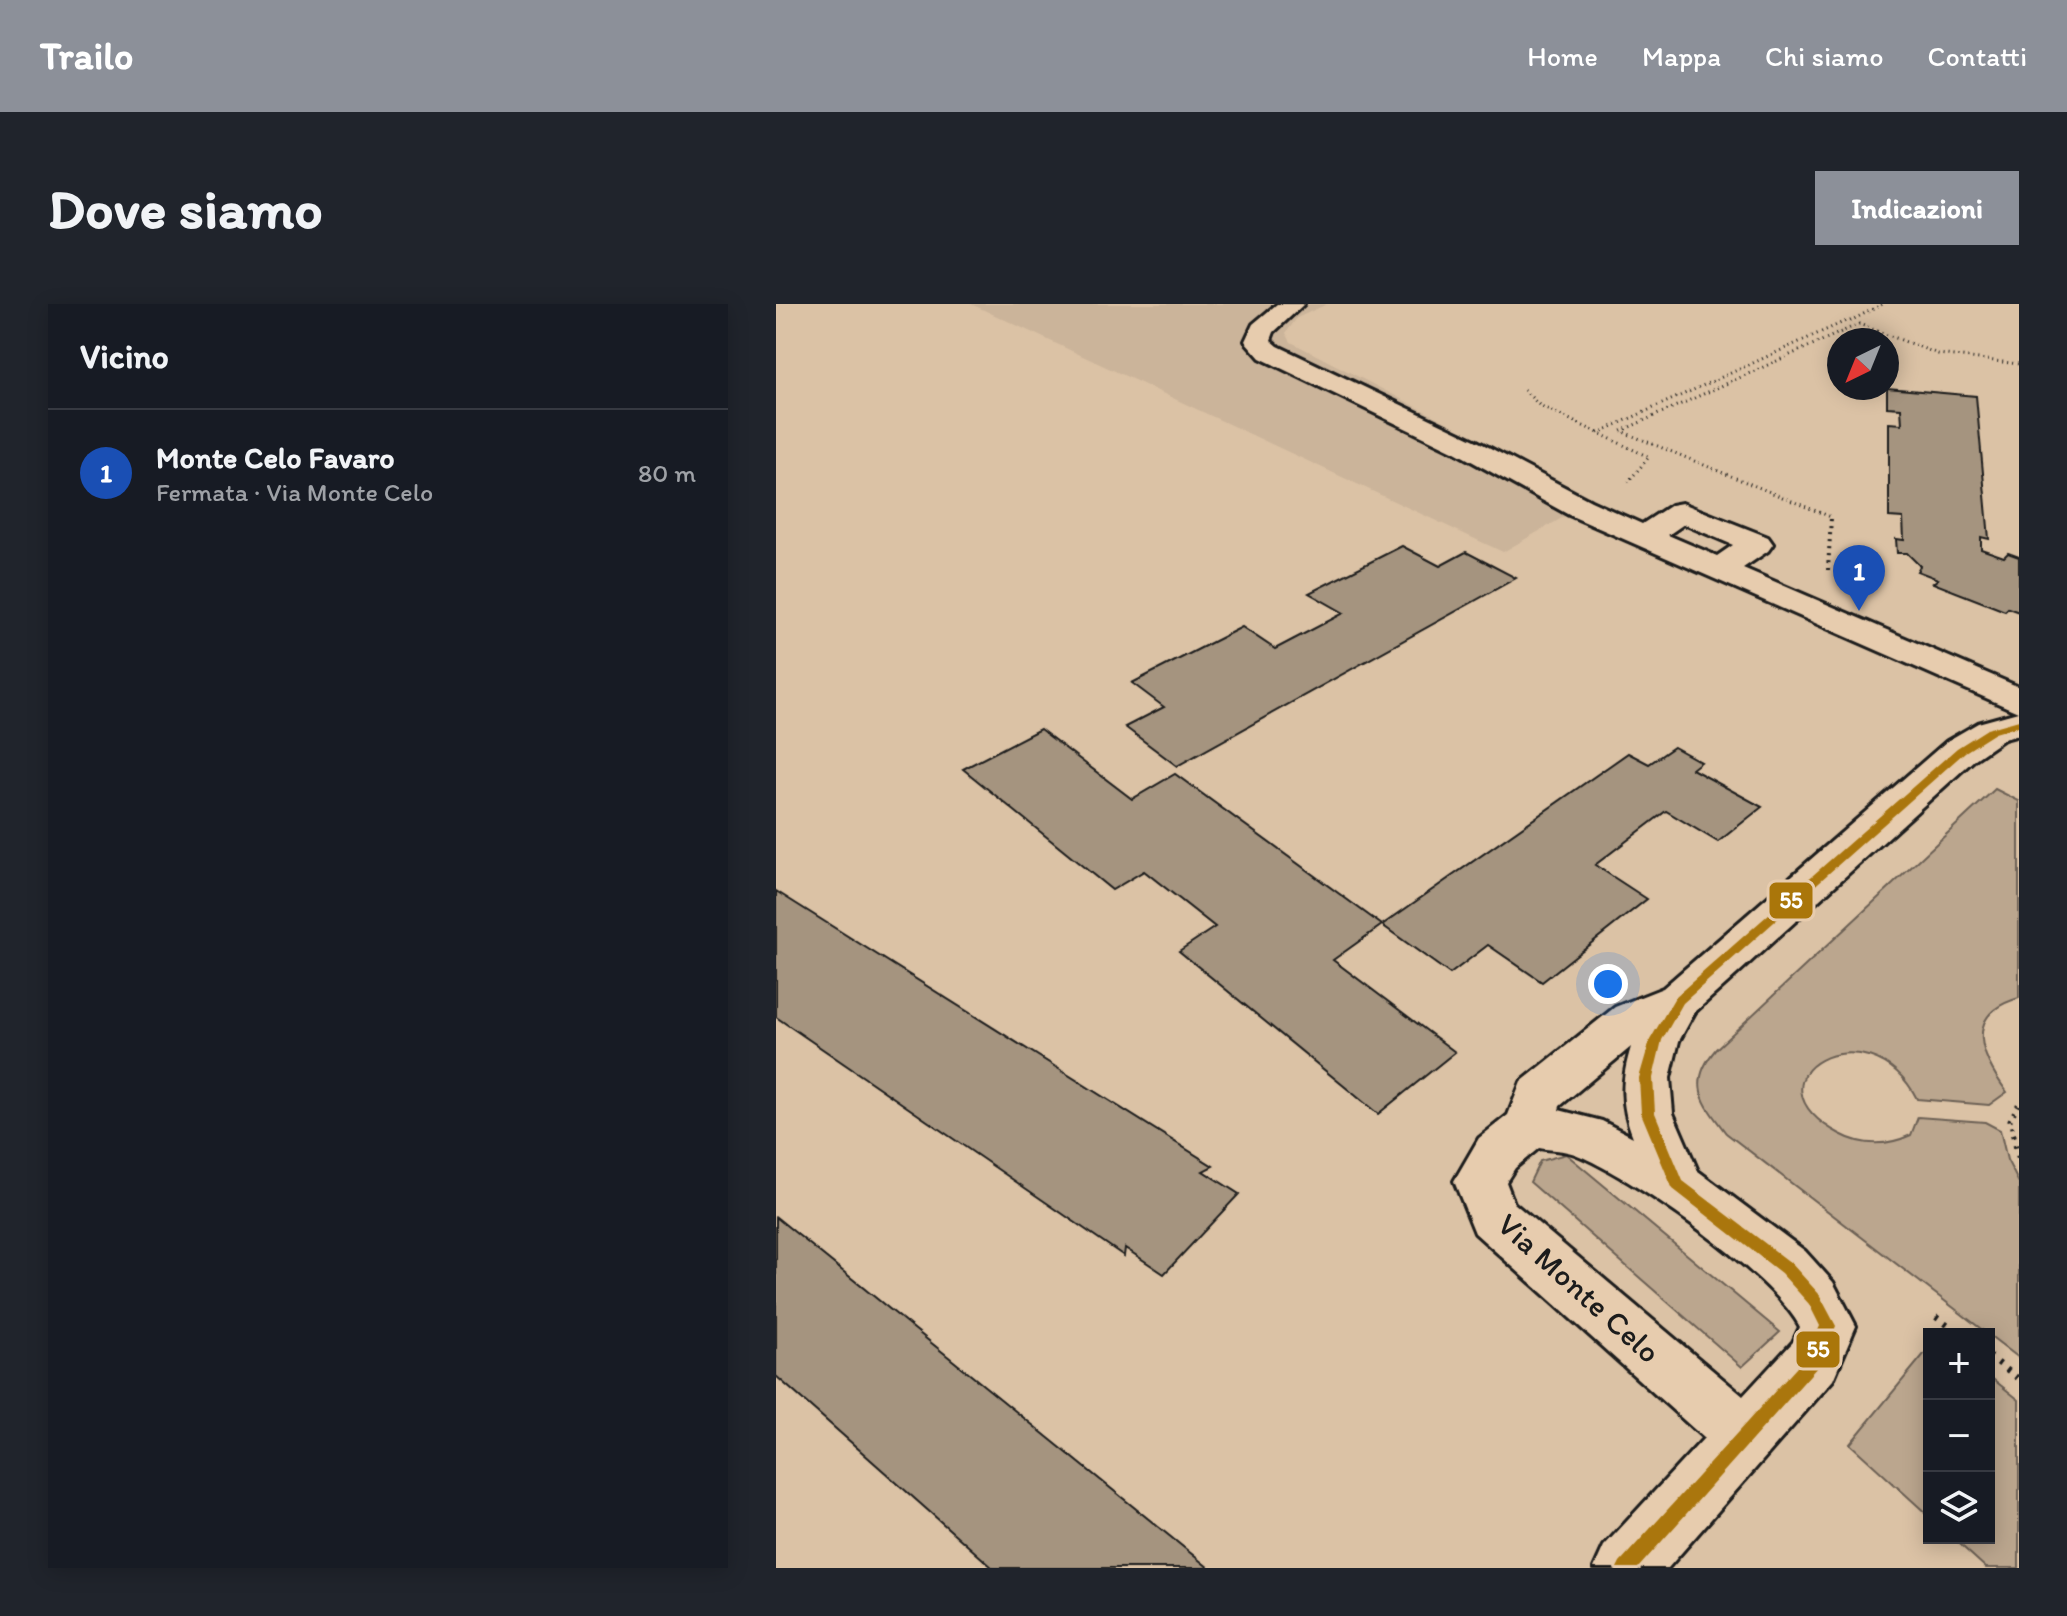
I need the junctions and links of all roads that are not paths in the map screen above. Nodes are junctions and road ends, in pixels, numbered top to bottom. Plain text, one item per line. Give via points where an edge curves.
1 (1292, 304) edge
2 (1644, 536) junction
3 (1719, 569) junction
4 (2019, 701) edge
5 (2019, 723) edge
6 (1679, 1000) junction
7 (1530, 1126) junction
8 (1678, 1185) junction
9 (1746, 1437) junction
10 (1626, 1568) edge

1 - 2 street via 1262,329 1258,341 1269,352
2 - 3 street
2 - 3 street via 1682,512 1757,544
3 - 4 street
5 - 6 street, Via Monte Celo via 1991,731 1961,750
6 - 7 street, Via Monte Celo via 1631,1020 1538,1096
6 - 8 street, Via Monte Celo via 1656,1040 1646,1078 1648,1113
7 - 8 street, Via Monte Celo via 1584,1135
7 - 9 street, Via Monte Celo via 1497,1153 1480,1181 1494,1217
8 - 9 street, Via Monte Celo via 1786,1268 1814,1299 1828,1326 1813,1361
9 - 10 street, Via Monte Celo

